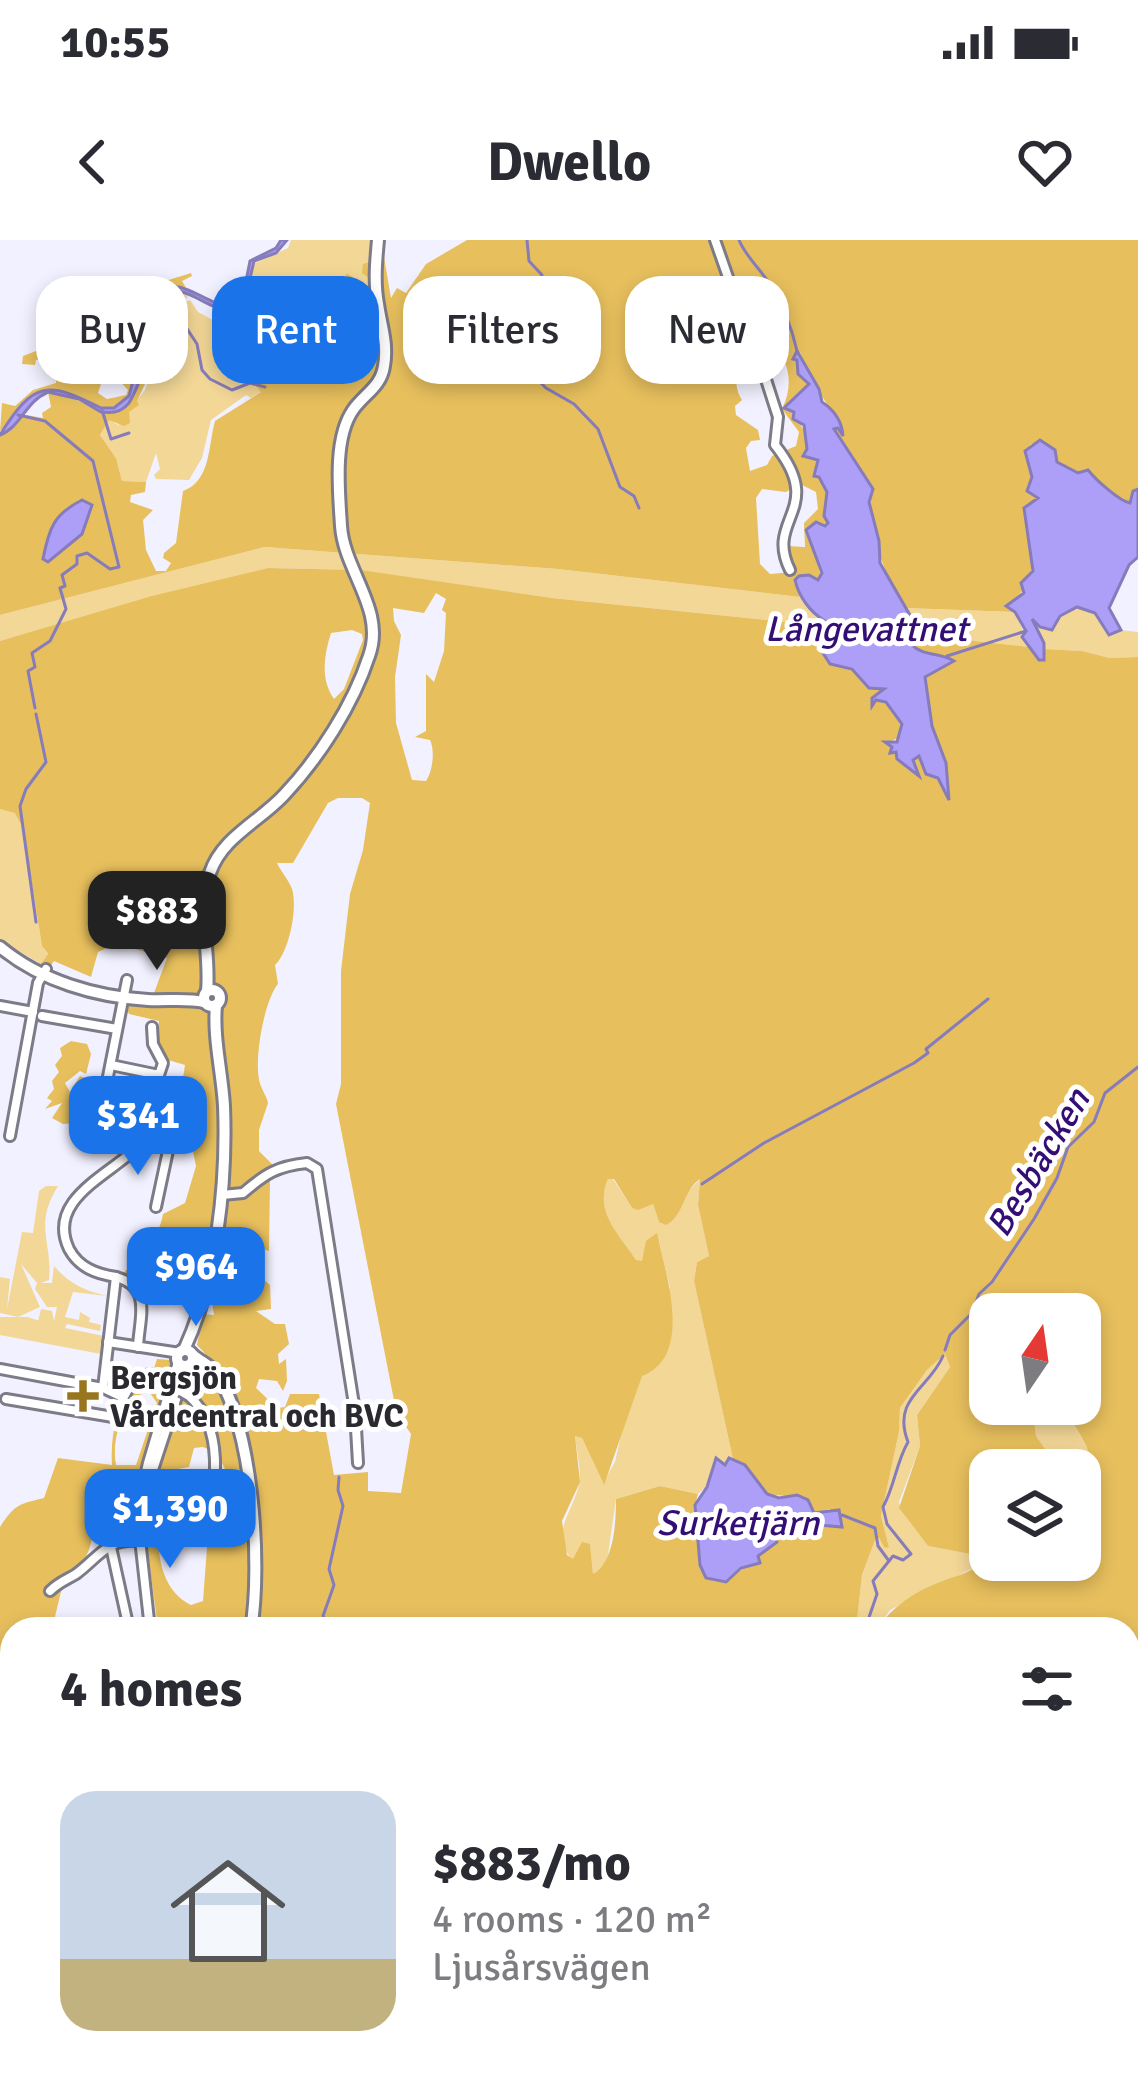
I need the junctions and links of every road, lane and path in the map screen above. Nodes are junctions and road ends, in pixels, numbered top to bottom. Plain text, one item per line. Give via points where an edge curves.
1 (378, 240) edge
2 (715, 240) edge
3 (790, 570) dead end
4 (0, 946) edge
5 (45, 972) junction
6 (125, 990) junction
7 (209, 998) junction
8 (0, 1006) edge
9 (38, 1014) junction
10 (152, 1027) dead end
11 (117, 1029) junction
12 (111, 1065) junction
13 (159, 1075) junction
14 (101, 1112) dead end
15 (150, 1128) junction
16 (10, 1136) dead end
17 (221, 1195) junction
18 (156, 1207) dead end
19 (116, 1277) junction
20 (107, 1339) junction
21 (138, 1347) junction
22 (184, 1357) junction
23 (0, 1369) edge
24 (106, 1389) junction
25 (122, 1397) junction
26 (6, 1399) dead end
27 (358, 1463) dead end
28 (206, 1528) dead end
29 (136, 1544) junction
30 (111, 1547) junction
31 (50, 1592) dead end
32 (126, 1617) edge
33 (150, 1617) edge
34 (252, 1617) edge

1 - 7 main road via 384,368 350,415 341,458 342,532 372,618 371,652 304,771 216,859 204,898
2 - 3 street via 733,331 762,365 778,419 775,445 796,479 783,538
4 - 5 main road
5 - 6 main road via 82,989
5 - 9 street
6 - 7 main road
6 - 11 street
7 - 17 main road via 224,1107
8 - 9 street
9 - 11 street
9 - 16 street
10 - 13 street
11 - 12 street
12 - 13 street
12 - 14 street
13 - 15 street
15 - 18 street via 169,1143
15 - 19 street via 75,1199 65,1220 76,1259
17 - 22 main road
17 - 27 street via 243,1193 278,1167 317,1169
19 - 20 street
19 - 21 street via 141,1297
20 - 21 street
20 - 24 street
21 - 22 street
22 - 29 street
22 - 29 street via 144,1478
22 - 34 main road via 218,1379 234,1419 249,1484
23 - 24 street
24 - 25 street
25 - 26 street via 110,1417
25 - 28 street, bridge via 131,1380 153,1375 202,1410 214,1441
29 - 30 street
29 - 33 street
30 - 31 street
30 - 32 street

